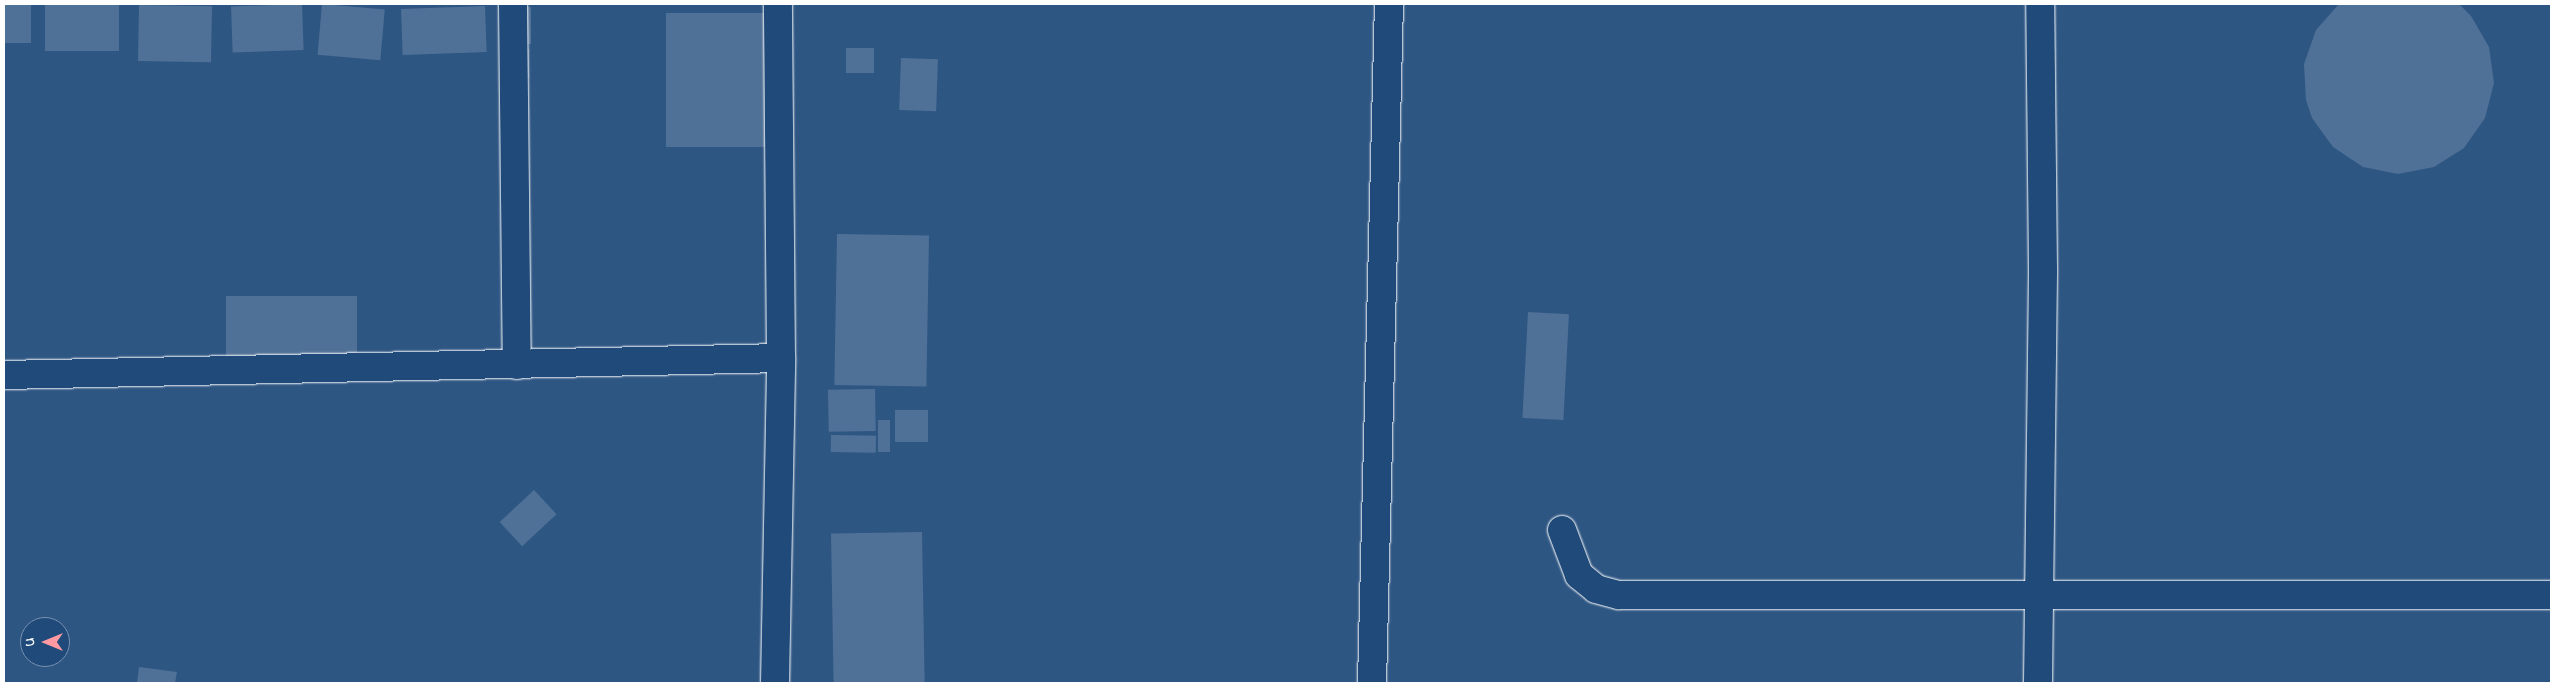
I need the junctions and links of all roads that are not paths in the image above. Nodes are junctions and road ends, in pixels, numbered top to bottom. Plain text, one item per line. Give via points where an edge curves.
1 (513, 4) edge
2 (778, 4) edge
3 (1389, 4) edge
4 (2040, 4) edge
5 (781, 358) junction
6 (517, 365) junction
7 (4, 375) edge
8 (1562, 530) dead end
9 (2551, 595) edge
10 (2039, 596) junction
11 (775, 683) edge
12 (1372, 683) edge
13 (2038, 683) edge

1 - 6 lane
2 - 5 lane
3 - 12 lane
4 - 10 lane via 2043,268
5 - 6 lane
5 - 11 lane
6 - 7 lane
8 - 10 lane via 1580,575 1596,589 1620,596
9 - 10 lane
10 - 13 lane

